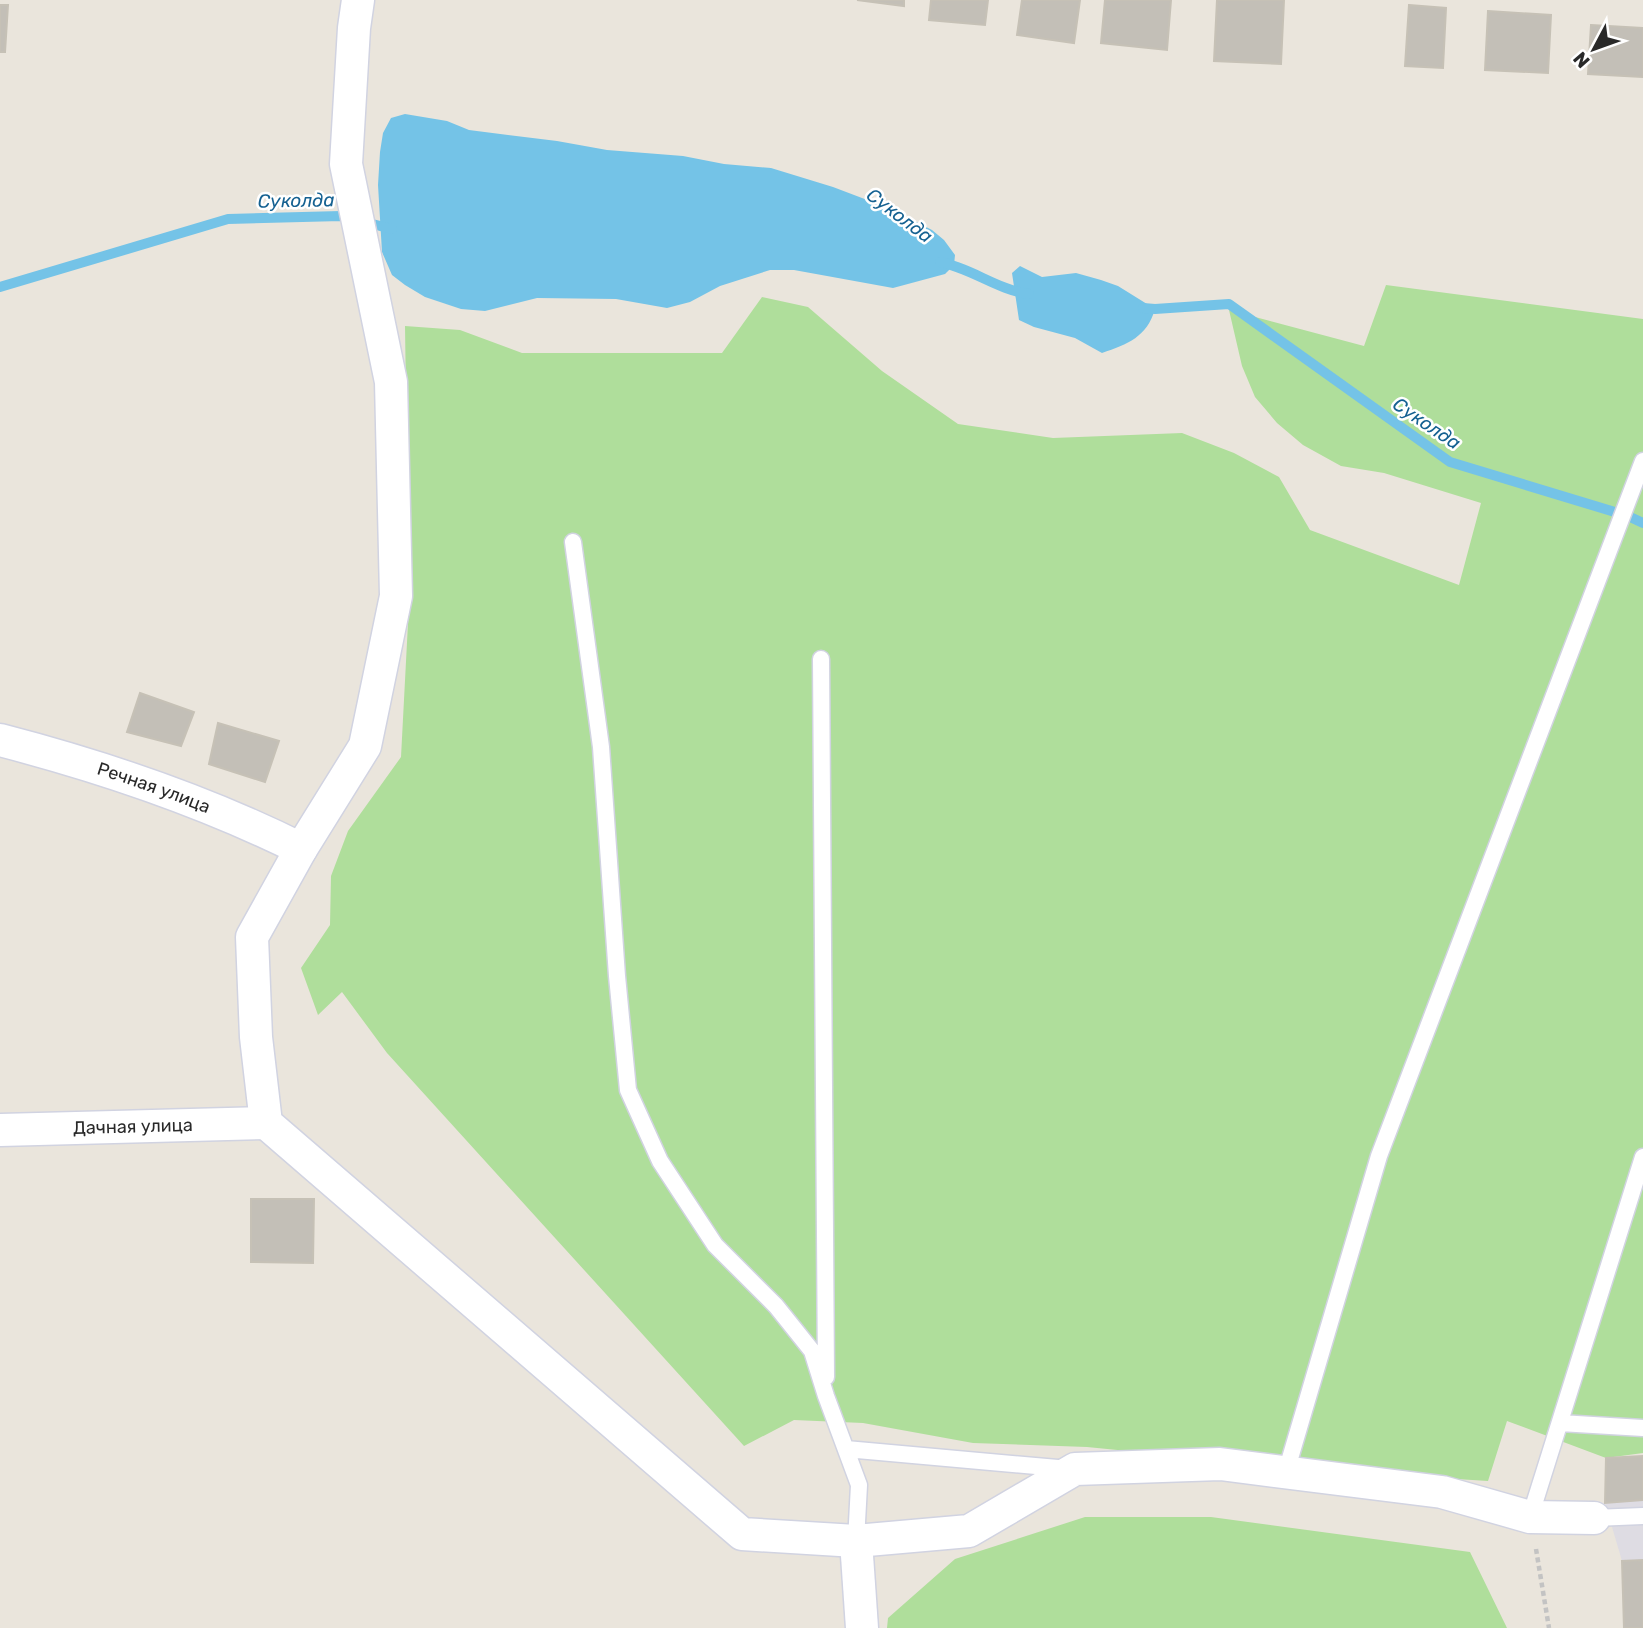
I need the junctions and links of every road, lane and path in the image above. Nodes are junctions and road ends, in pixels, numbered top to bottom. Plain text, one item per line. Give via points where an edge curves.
1 (358, 0) edge
2 (1643, 461) edge
3 (573, 542) dead end
4 (821, 659) dead end
5 (0, 740) edge
6 (302, 849) junction
7 (266, 1124) junction
8 (0, 1130) edge
9 (1643, 1157) edge
10 (826, 1396) junction
11 (1560, 1423) junction
12 (1643, 1428) edge
13 (846, 1450) junction
14 (1075, 1469) junction
15 (1286, 1472) junction
16 (1643, 1516) edge
17 (1530, 1517) junction
18 (1594, 1518) joint
19 (856, 1541) junction
20 (862, 1628) edge
21 (1549, 1628) edge

1 - 6 street via 346,164 391,382 396,596 365,746
2 - 15 lane via 1379,1156
3 - 10 lane via 601,747 628,1090 660,1161 715,1245 776,1306 812,1351
4 - 10 lane
5 - 6 street, Речная улица via 87,763 184,798
6 - 7 street via 252,937
7 - 8 street, Дачная улица
7 - 19 street via 742,1534
9 - 11 lane
10 - 13 lane
11 - 12 lane
11 - 17 lane
13 - 14 lane
13 - 19 lane via 859,1485
14 - 15 street via 1220,1464
14 - 19 street via 969,1531
15 - 17 street via 1442,1492
16 - 18 lane
17 - 18 street
17 - 21 path
19 - 20 street

